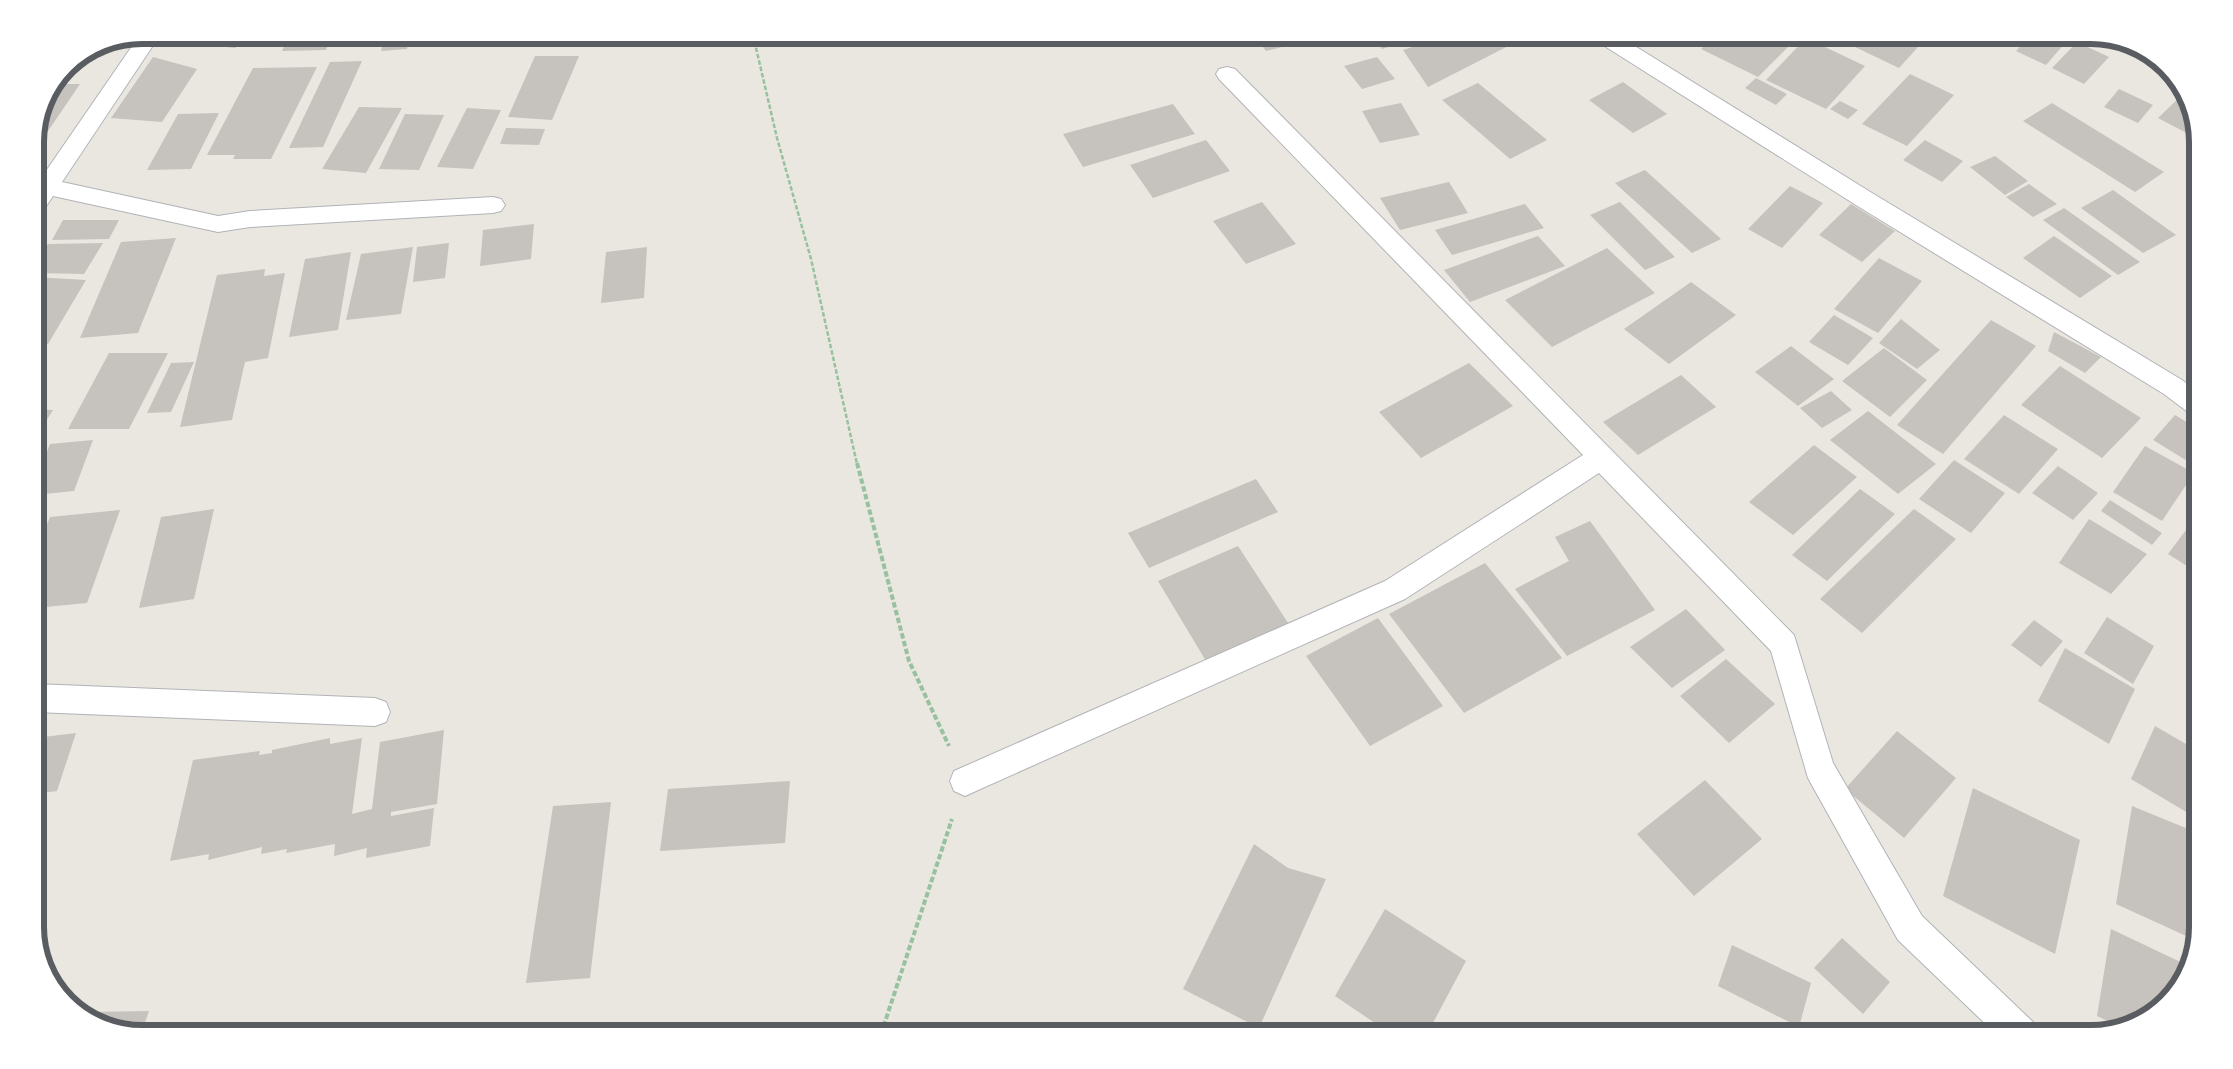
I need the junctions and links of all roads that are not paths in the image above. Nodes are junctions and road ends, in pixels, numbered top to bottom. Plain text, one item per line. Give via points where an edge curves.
1 (144, 44) edge
2 (1616, 44) edge
3 (1227, 74) dead end
4 (44, 192) edge
5 (44, 196) edge
6 (493, 204) dead end
7 (2189, 399) edge
8 (1602, 457) junction
9 (44, 698) edge
10 (375, 712) dead end
11 (965, 781) road end
12 (2012, 1025) edge

1 - 4 street
2 - 7 street
3 - 8 street
5 - 6 street via 218,224
8 - 11 street via 1395,590
8 - 12 street via 1784,644 1819,768 1910,928
9 - 10 street

